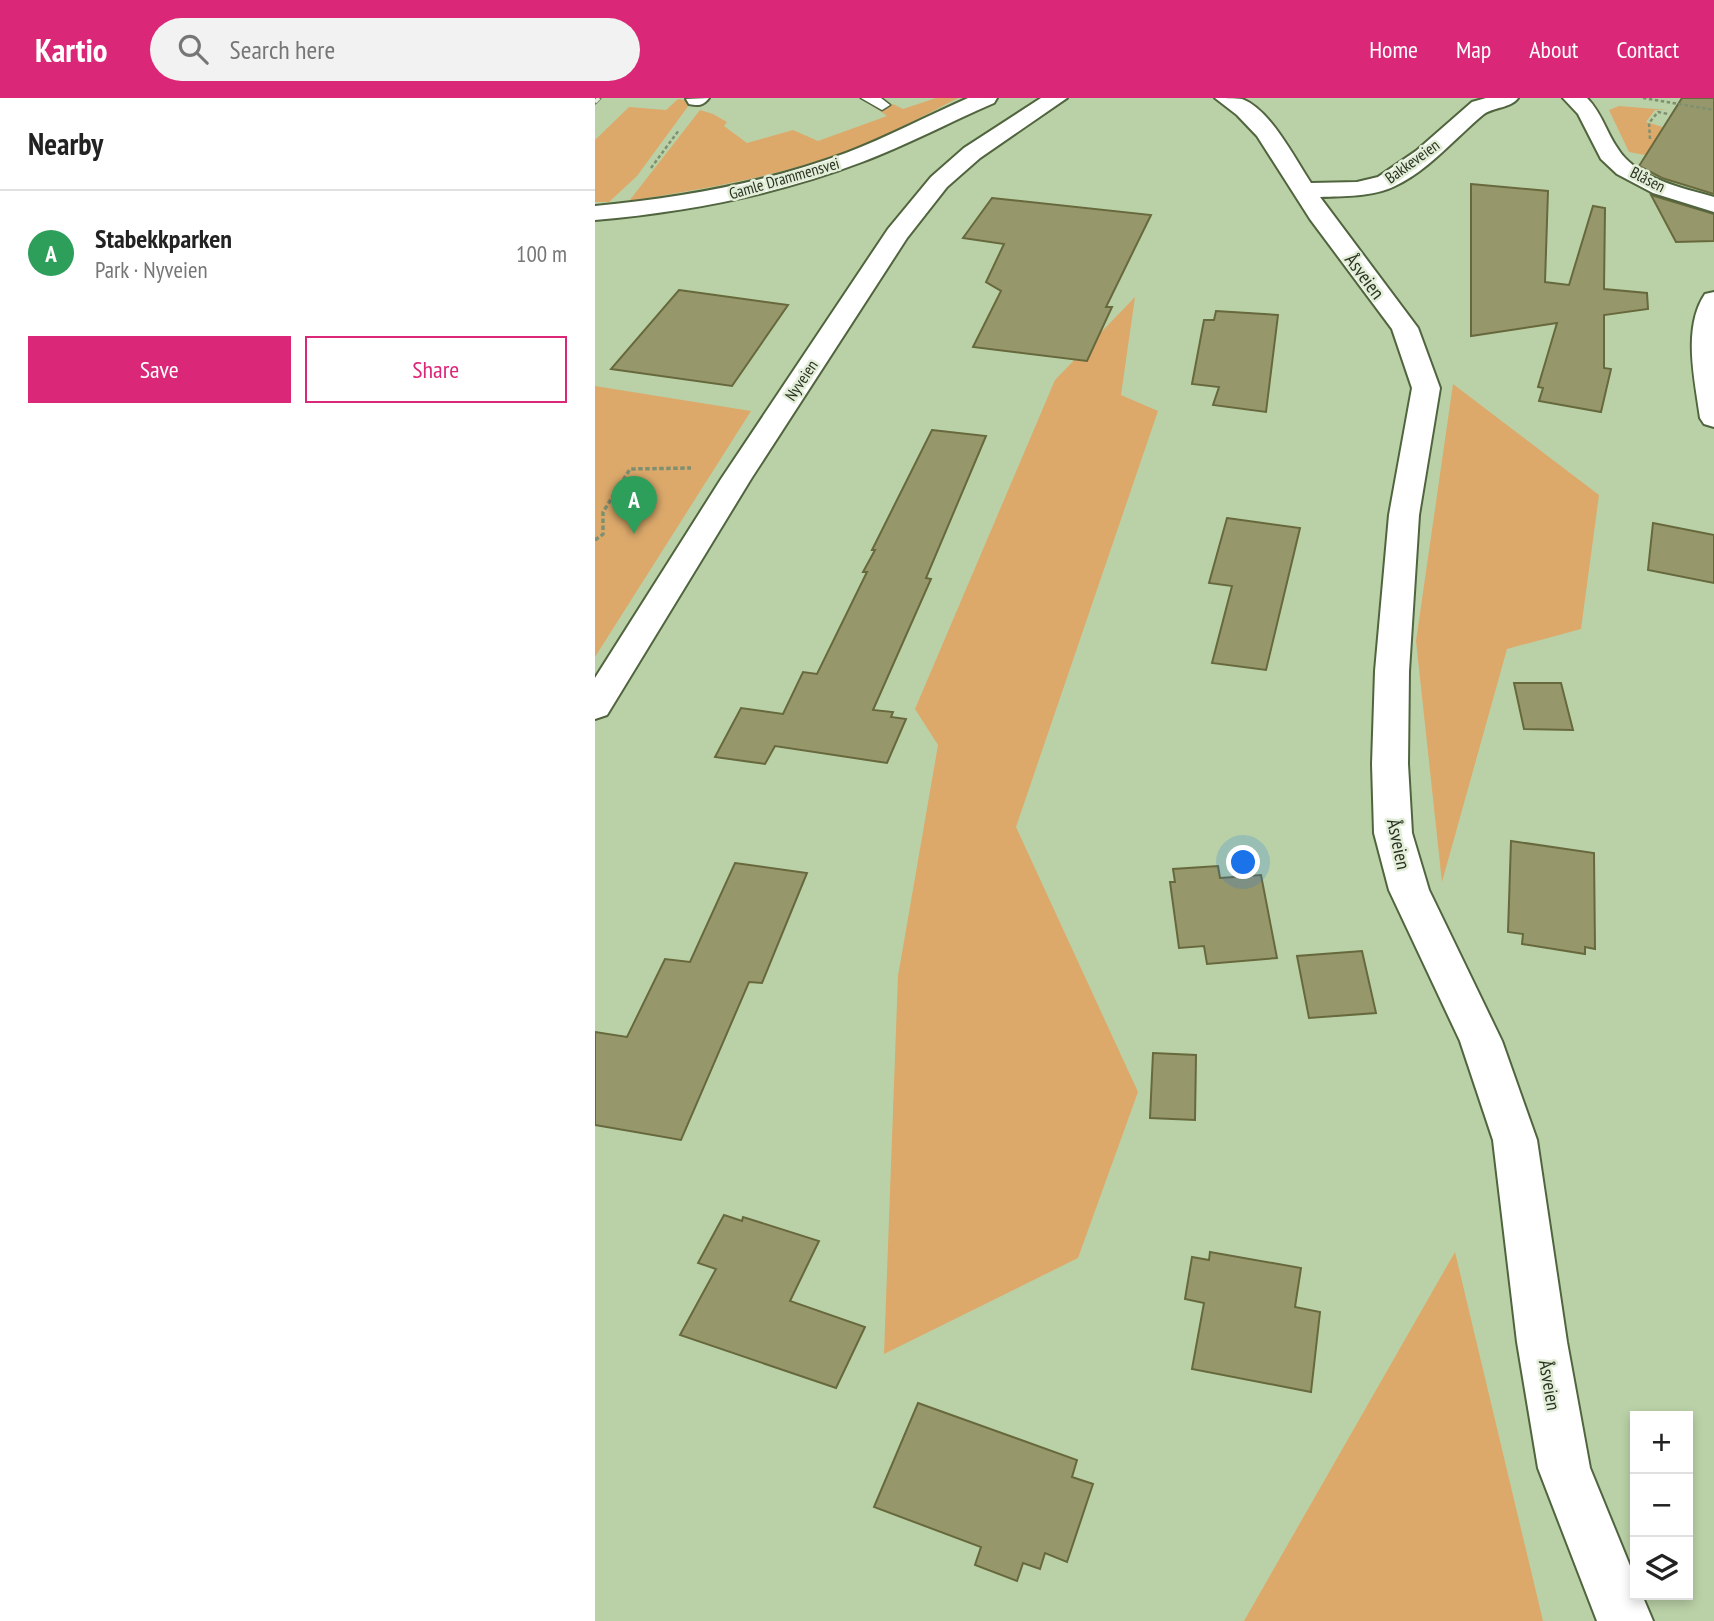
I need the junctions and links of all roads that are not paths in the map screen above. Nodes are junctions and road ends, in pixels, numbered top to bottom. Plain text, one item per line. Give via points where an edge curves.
1 (986, 98) edge
2 (1056, 98) edge
3 (1226, 98) edge
4 (1507, 98) edge
5 (1574, 98) edge
6 (968, 103) edge
7 (1305, 190) junction
8 (1714, 205) edge
9 (595, 213) edge
10 (1714, 300) edge
11 (1714, 418) edge
12 (595, 706) edge
13 (1625, 1621) edge

1 - 6 street, Gamle Drammensvei
2 - 12 street, Nyveien via 972,153 939,182 897,234 741,470
3 - 7 street, Åsveien via 1266,132
4 - 7 street, Bakkeveien via 1480,107 1386,183
5 - 8 street, Blåsen via 1583,104 1614,160 1642,179
6 - 9 street, Gamle Drammensvei via 865,153 775,184 693,201
7 - 13 street, Åsveien via 1405,328 1426,387 1404,515 1392,671 1392,833 1409,890 1481,1041 1514,1140 1564,1468
10 - 11 street via 1708,308 1707,334

